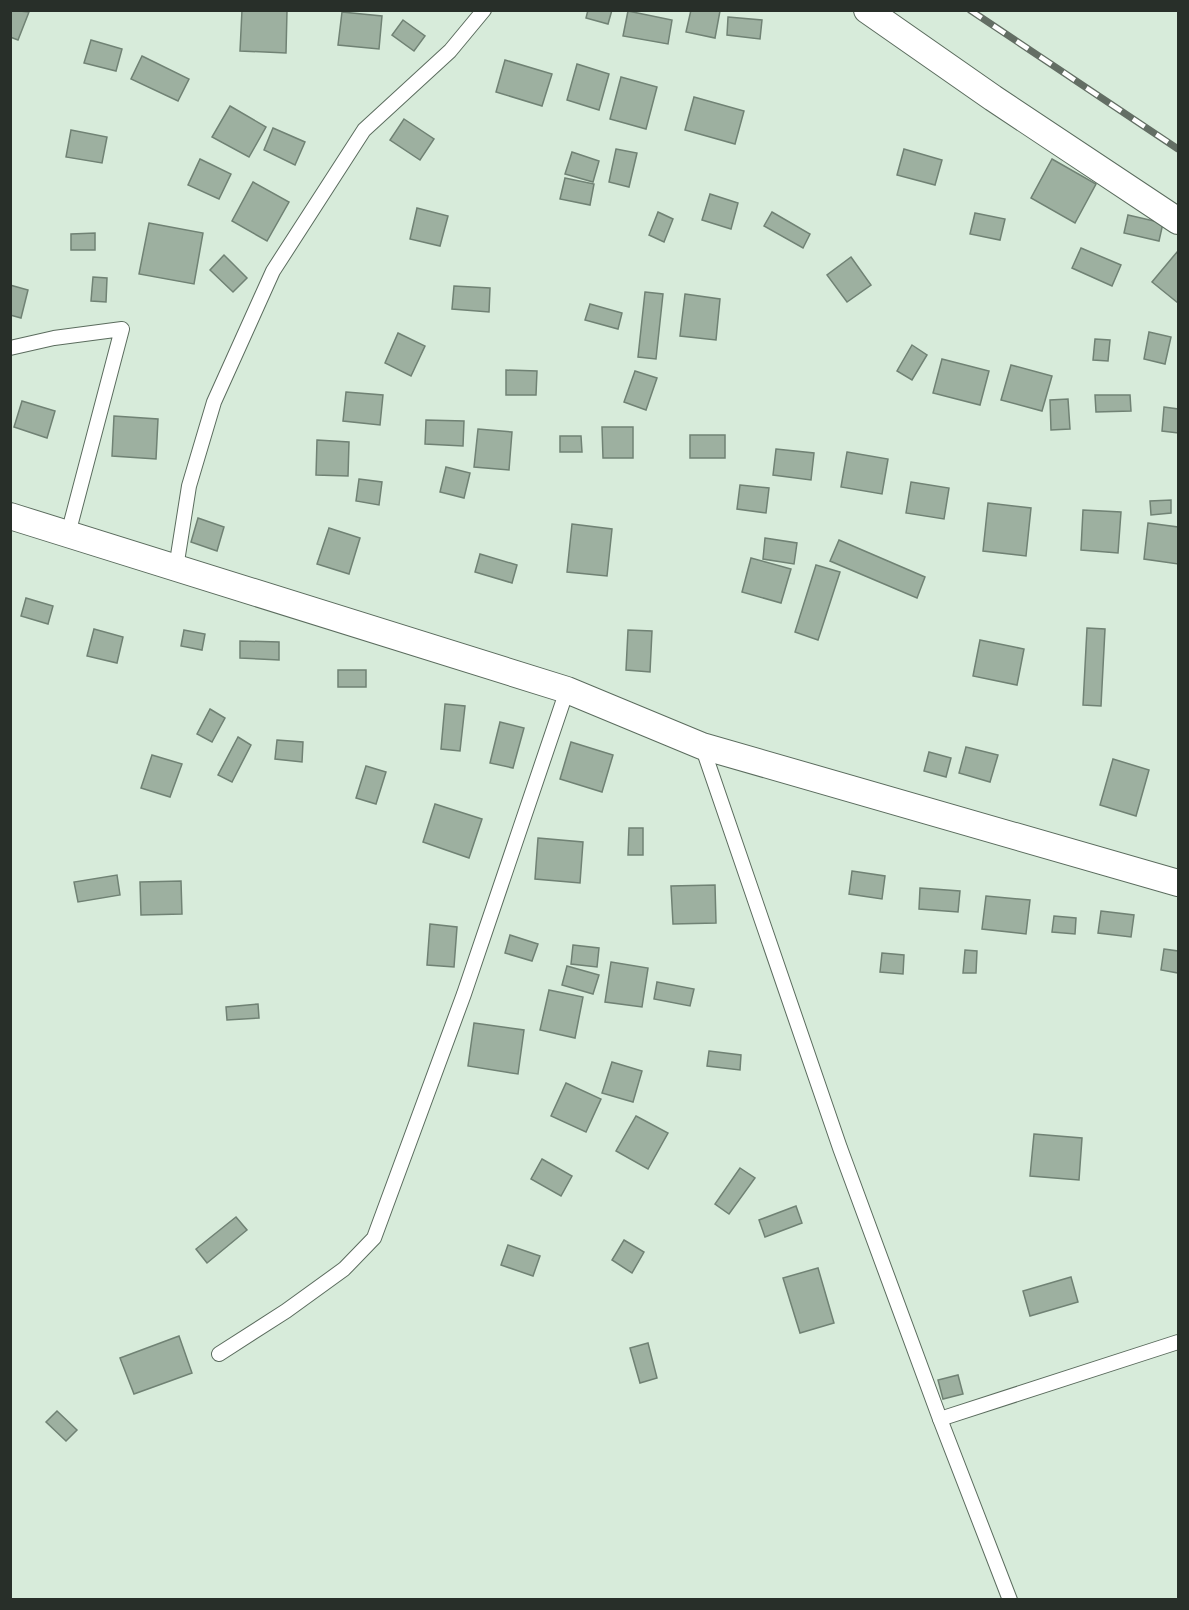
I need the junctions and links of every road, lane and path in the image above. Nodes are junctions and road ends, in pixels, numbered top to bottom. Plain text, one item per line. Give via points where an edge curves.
1 (484, 10) edge
2 (867, 10) edge
3 (1179, 221) edge
4 (10, 348) edge
5 (10, 516) edge
6 (68, 534) junction
7 (176, 568) junction
8 (567, 690) junction
9 (702, 746) junction
10 (1179, 883) edge
11 (1179, 1342) edge
12 (219, 1354) dead end
13 (940, 1419) junction
14 (1010, 1599) edge

1 - 7 lane via 450,51 364,130 273,271 214,402 189,486
2 - 3 street
4 - 6 lane via 122,329
5 - 6 street
6 - 7 street
7 - 8 street
8 - 9 street
8 - 12 lane via 464,994 374,1238 344,1269
9 - 10 street
9 - 13 lane via 840,1148
11 - 13 lane
13 - 14 lane

